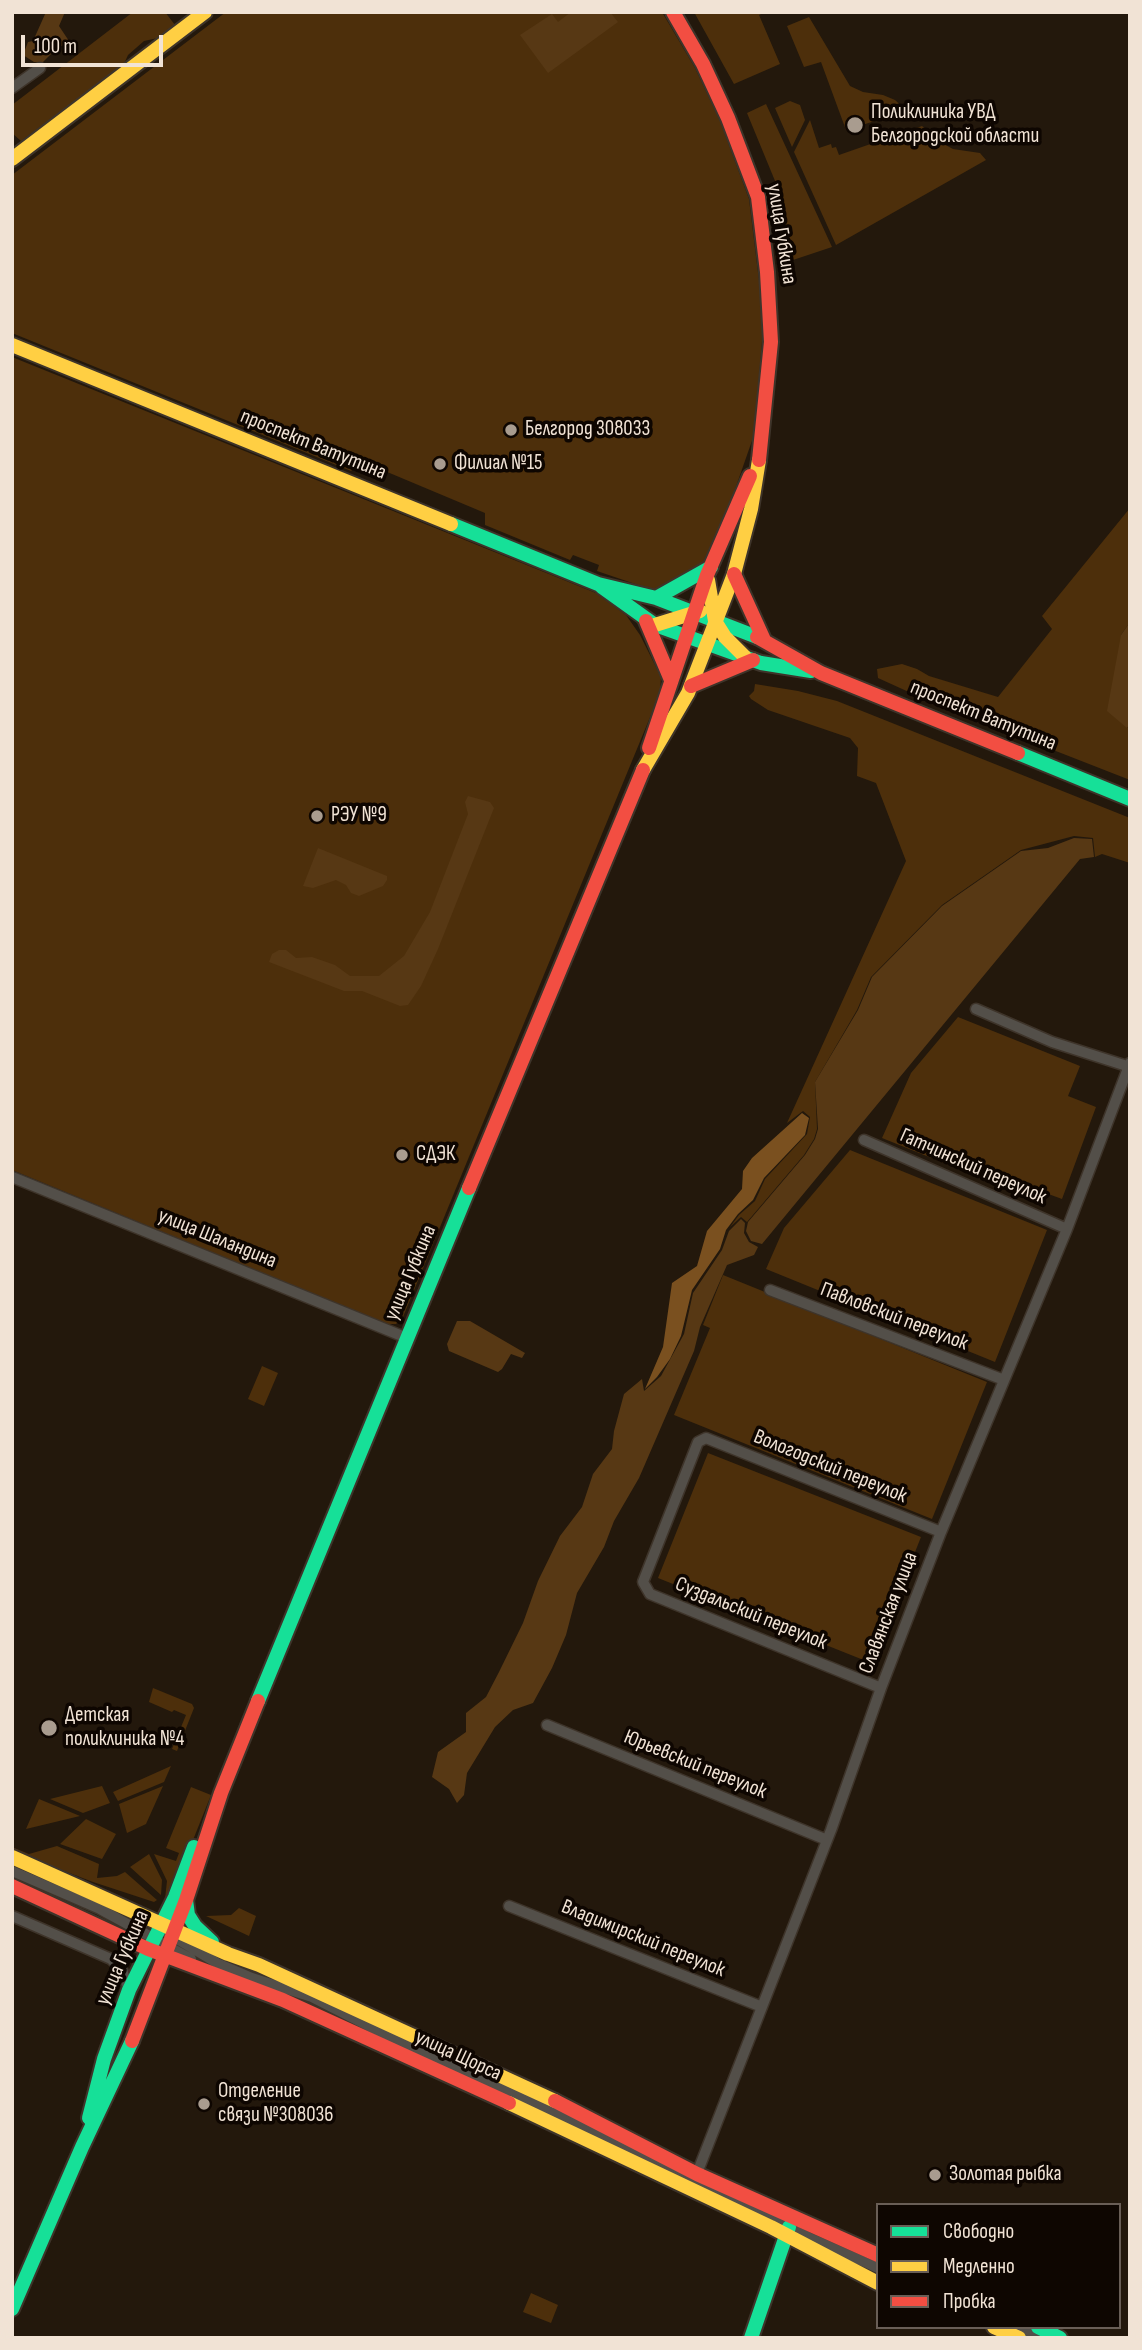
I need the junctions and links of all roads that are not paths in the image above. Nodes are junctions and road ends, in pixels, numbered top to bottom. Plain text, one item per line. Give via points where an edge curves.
1 (205, 12) edge
2 (673, 12) edge
3 (40, 68) dead end
4 (12, 88) edge
5 (12, 159) edge
6 (12, 345) edge
7 (763, 439) junction
8 (709, 571) junction
9 (732, 578) junction
10 (598, 584) junction
11 (659, 600) junction
12 (712, 606) junction
13 (694, 613) junction
14 (678, 619) junction
15 (715, 621) junction
16 (651, 623) junction
17 (686, 636) junction
18 (725, 637) junction
19 (759, 638) junction
20 (707, 644) junction
21 (692, 654) junction
22 (750, 659) junction
23 (790, 662) junction
24 (673, 674) junction
25 (692, 682) junction
26 (643, 770) junction
27 (1126, 797) edge
28 (975, 1009) dead end
29 (1129, 1065) edge
30 (864, 1140) dead end
31 (12, 1177) edge
32 (1067, 1229) junction
33 (770, 1290) dead end
34 (407, 1338) junction
35 (1004, 1380) junction
36 (706, 1438) joint
37 (941, 1532) junction
38 (881, 1688) junction
39 (547, 1725) dead end
40 (221, 1793) junction
41 (827, 1840) junction
42 (12, 1857) edge
43 (12, 1870) edge
44 (12, 1886) edge
45 (104, 1897) junction
46 (186, 1900) junction
47 (509, 1906) dead end
48 (12, 1916) edge
49 (108, 1931) junction
50 (162, 1938) junction
51 (228, 1954) junction
52 (193, 1966) junction
53 (137, 1972) junction
54 (129, 1990) junction
55 (152, 1990) junction
56 (762, 2007) junction
57 (82, 2147) junction
58 (690, 2179) junction
59 (790, 2227) junction
60 (876, 2254) edge
61 (876, 2267) edge
62 (876, 2282) edge
63 (12, 2309) edge
64 (1042, 2329) edge
65 (1007, 2332) edge
66 (751, 2338) edge
67 (1041, 2338) edge
68 (1060, 2338) edge

1 - 5 main road
2 - 7 main road, улица Губкина via 728,118 758,197 771,304
3 - 4 street
6 - 10 main road, проспект Ватутина
7 - 8 main road, улица Губкина
7 - 9 main road, улица Губкина via 751,509
8 - 9 main road via 716,586
8 - 11 main road
8 - 12 main road
8 - 13 main road, улица Губкина
9 - 12 main road
9 - 15 main road, улица Губкина
9 - 19 main road
10 - 11 main road, проспект Ватутина
10 - 16 main road, проспект Ватутина
11 - 13 main road, проспект Ватутина
11 - 14 main road
11 - 16 main road via 666,614
12 - 13 main road
12 - 15 main road
13 - 14 main road
13 - 15 main road, проспект Ватутина
13 - 17 main road, улица Губкина
14 - 16 main road
14 - 17 main road
15 - 18 main road
15 - 19 main road, проспект Ватутина
15 - 20 main road, улица Губкина
16 - 17 main road, проспект Ватутина
16 - 24 main road
17 - 20 main road, проспект Ватутина
17 - 21 main road
17 - 24 main road, улица Губкина
18 - 19 main road via 743,634
18 - 20 main road
18 - 22 main road
19 - 22 main road via 743,643
19 - 23 main road, проспект Ватутина
20 - 21 main road
20 - 22 main road, проспект Ватутина
20 - 25 main road, улица Губкина
21 - 24 main road
21 - 25 main road
22 - 23 main road, проспект Ватутина
22 - 25 main road
23 - 27 main road, проспект Ватутина
24 - 25 main road via 687,667
24 - 26 main road, улица Губкина
25 - 26 main road, улица Губкина
26 - 34 main road, улица Губкина
28 - 29 street via 1052,1042
29 - 32 street, Славянская улица
30 - 32 street, Гатчинский переулок
31 - 34 street, улица Шаландина
32 - 35 street, Славянская улица
33 - 35 street, Павловский переулок
34 - 40 main road, улица Губкина
35 - 37 street, Славянская улица
36 - 37 street, Вологодский переулок
36 - 38 street, Суздальский переулок via 698,1442 643,1583 650,1594
37 - 38 street, Славянская улица
38 - 41 street, Славянская улица
39 - 41 street, Юрьевский переулок
40 - 46 main road, улица Губкина
40 - 50 main road, улица Губкина via 205,1817
41 - 56 street, Славянская улица
42 - 45 main road, улица Щорса
43 - 45 street, улица Щорса
43 - 50 street, улица Щорса
44 - 49 main road, улица Щорса
45 - 50 main road, улица Щорса via 137,1912
46 - 50 main road, улица Губкина
46 - 51 main road via 195,1926
47 - 56 street, Владимирский переулок
48 - 54 street via 111,1959 122,1970
49 - 50 main road, улица Щорса
49 - 53 main road via 124,1945
50 - 51 main road, улица Щорса
50 - 52 main road, улица Щорса
50 - 53 main road, улица Губкина
50 - 55 main road, улица Губкина
50 - 58 street, улица Щорса via 214,1970 412,2048
51 - 58 main road, улица Щорса via 547,2097
52 - 55 main road via 172,1969
52 - 58 main road, улица Щорса
53 - 54 main road, улица Губкина
54 - 57 main road, улица Губкина via 104,2059
55 - 57 main road, улица Губкина
56 - 58 street, Славянская улица
57 - 63 main road, улица Губкина
58 - 59 main road, улица Щорса
58 - 59 main road, улица Щорса via 708,2197
59 - 60 main road, улица Щорса via 811,2226
59 - 61 street, улица Щорса
59 - 62 main road, улица Щорса
59 - 66 main road
64 - 68 main road
65 - 67 street

